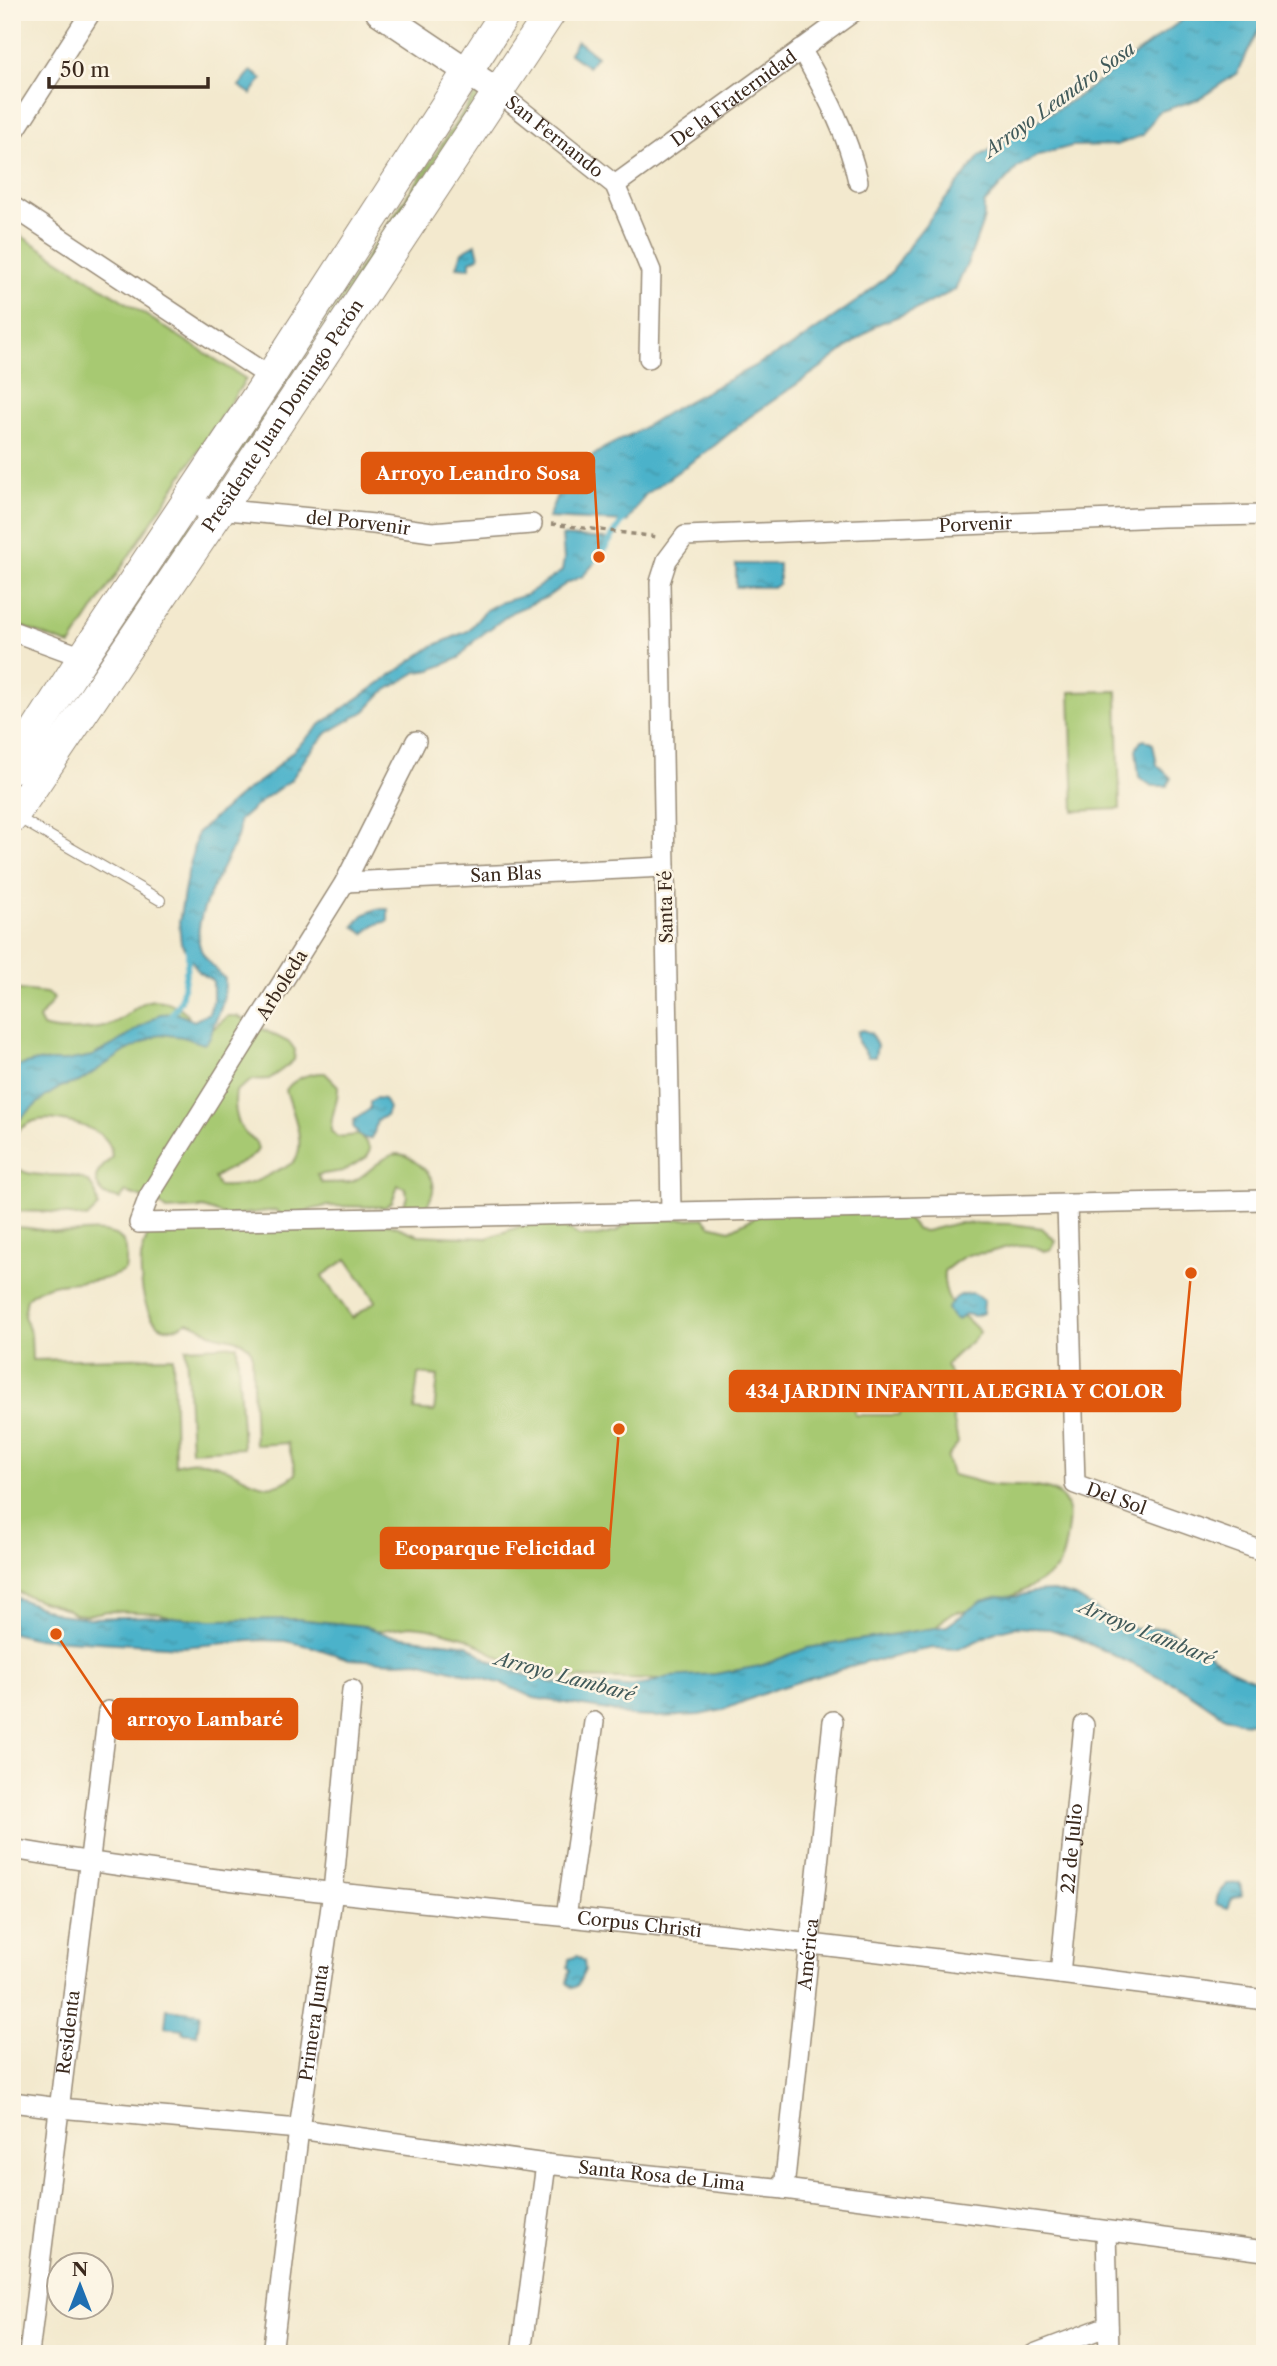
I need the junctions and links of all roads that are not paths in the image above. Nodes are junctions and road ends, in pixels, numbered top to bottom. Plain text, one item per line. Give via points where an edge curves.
1 (91, 12) edge
2 (379, 12) edge
3 (506, 12) edge
4 (551, 12) edge
5 (853, 12) edge
6 (801, 49) junction
7 (467, 71) junction
8 (498, 92) junction
9 (12, 135) edge
10 (858, 181) dead end
11 (615, 185) junction
12 (12, 206) edge
13 (649, 358) dead end
14 (270, 377) junction
15 (186, 506) junction
16 (221, 509) junction
17 (1265, 515) edge
18 (531, 524) dead end
19 (685, 536) joint
20 (12, 631) edge
21 (83, 657) junction
22 (416, 741) dead end
23 (12, 768) edge
24 (13, 817) edge
25 (665, 867) junction
26 (345, 882) junction
27 (160, 900) dead end
28 (1265, 1200) edge
29 (1067, 1204) junction
30 (671, 1211) junction
31 (1265, 1552) edge
32 (352, 1690) dead end
33 (108, 1711) dead end
34 (833, 1721) dead end
35 (594, 1722) dead end
36 (1084, 1725) dead end
37 (12, 1849) edge
38 (90, 1862) junction
39 (333, 1892) junction
40 (566, 1917) junction
41 (810, 1943) junction
42 (1060, 1974) junction
43 (1265, 2000) edge
44 (12, 2102) edge
45 (59, 2108) junction
46 (299, 2129) junction
47 (546, 2164) junction
48 (784, 2189) junction
49 (1105, 2231) junction
50 (1265, 2251) edge
51 (1108, 2326) junction
52 (29, 2354) edge
53 (272, 2354) edge
54 (521, 2354) edge
55 (1034, 2354) edge
56 (1109, 2354) edge

1 - 9 street
2 - 7 street, San Fernando
3 - 7 main road, Presidente Juan Domingo Perón
4 - 8 main road, Presidente Juan Domingo Perón
5 - 6 street, De la Fraternidad
6 - 10 street via 851,150
6 - 11 street, De la Fraternidad
7 - 8 street, San Fernando
7 - 14 main road, Presidente Juan Domingo Perón
8 - 11 street, San Fernando
8 - 16 main road, Presidente Juan Domingo Perón
11 - 13 street, San Fernando via 651,271
12 - 14 street
14 - 15 main road, Presidente Juan Domingo Perón
15 - 16 street, del Porvenir
15 - 21 main road, Presidente Juan Domingo Perón
16 - 18 street, del Porvenir via 432,532
16 - 24 main road, Presidente Juan Domingo Perón
17 - 19 street, Porvenir
19 - 25 street, Santa Fé via 667,560 660,582
20 - 21 street
21 - 23 main road, Presidente Juan Domingo Perón
22 - 26 street, Arboleda
24 - 27 lane
25 - 26 street, San Blas
25 - 30 street, Santa Fé
26 - 30 street, Arboleda via 149,1196 139,1223
28 - 29 street
29 - 30 street
29 - 31 street, Del Sol via 1075,1484
32 - 39 street, Primera Junta
33 - 38 street, Residenta
34 - 41 street, América
35 - 40 street
36 - 42 street, 22 de Julio
37 - 38 street, Corpus Christi
38 - 39 street, Corpus Christi
38 - 45 street, Residenta
39 - 40 street, Corpus Christi
39 - 46 street, Primera Junta
40 - 41 street, Corpus Christi
41 - 42 street, Corpus Christi
41 - 48 street, América
42 - 43 street, Corpus Christi
44 - 45 street, Santa Rosa de Lima
45 - 46 street, Santa Rosa de Lima
45 - 52 street, Residenta
46 - 47 street, Santa Rosa de Lima
46 - 53 street, Primera Junta
47 - 48 street, Santa Rosa de Lima
47 - 54 street
48 - 49 street, Santa Rosa de Lima
49 - 50 street, Santa Rosa de Lima
49 - 51 street
51 - 55 street
51 - 56 street

